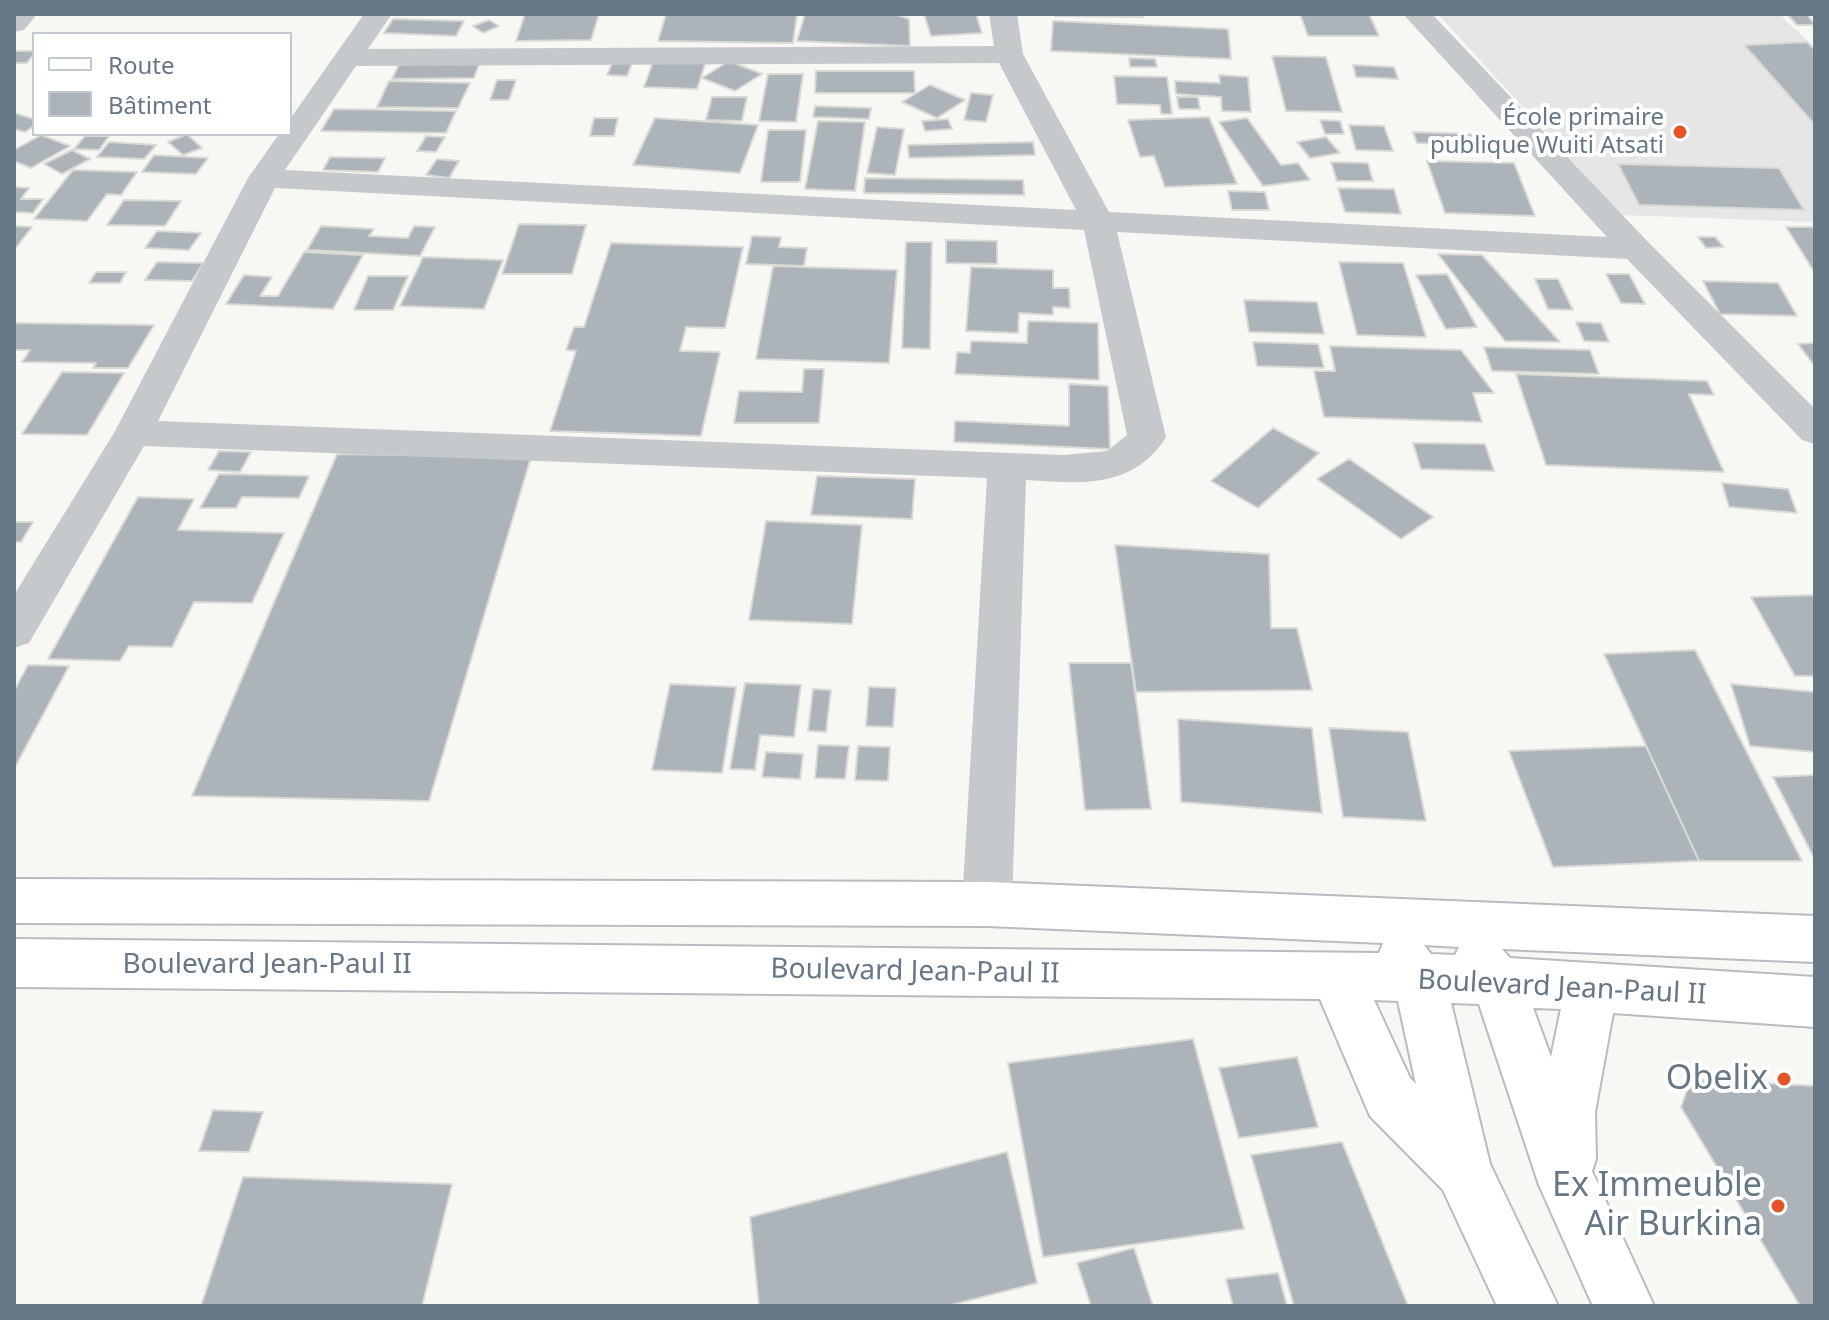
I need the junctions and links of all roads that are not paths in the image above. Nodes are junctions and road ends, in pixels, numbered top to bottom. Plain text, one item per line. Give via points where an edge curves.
1 (23, 14) edge
2 (378, 14) edge
3 (1003, 14) edge
4 (1417, 14) edge
5 (14, 24) edge
6 (1009, 54) junction
7 (349, 58) junction
8 (264, 178) junction
9 (1099, 223) junction
10 (1636, 249) junction
11 (1815, 431) edge
12 (133, 433) junction
13 (1007, 465) junction
14 (14, 631) edge
15 (14, 901) edge
16 (987, 904) junction
17 (1369, 920) junction
18 (1445, 921) junction
19 (1815, 939) edge
20 (14, 963) edge
21 (1336, 975) junction
22 (1419, 979) junction
23 (1497, 981) junction
24 (1591, 989) junction
25 (1815, 1002) edge
26 (1463, 1170) junction
27 (1568, 1185) junction
28 (1528, 1306) edge
29 (1624, 1306) edge

1 - 5 street
2 - 7 street
3 - 6 street
4 - 10 street
6 - 7 street
6 - 9 street
7 - 8 street
8 - 9 street
8 - 12 street
9 - 10 street
9 - 13 street via 1147,437 1140,449 1111,466
10 - 11 street
12 - 13 street
12 - 14 street
13 - 16 street
15 - 16 main road
16 - 17 main road
17 - 18 main road
17 - 22 main road
18 - 19 main road
18 - 23 main road
20 - 21 main road, Boulevard Jean-Paul II
21 - 22 main road, Boulevard Jean-Paul II
21 - 26 main road via 1390,1097
22 - 23 main road, Boulevard Jean-Paul II
22 - 26 main road
23 - 24 main road, Boulevard Jean-Paul II
23 - 27 main road
24 - 25 main road, Boulevard Jean-Paul II
24 - 27 main road via 1567,1112
26 - 28 main road
27 - 29 main road

